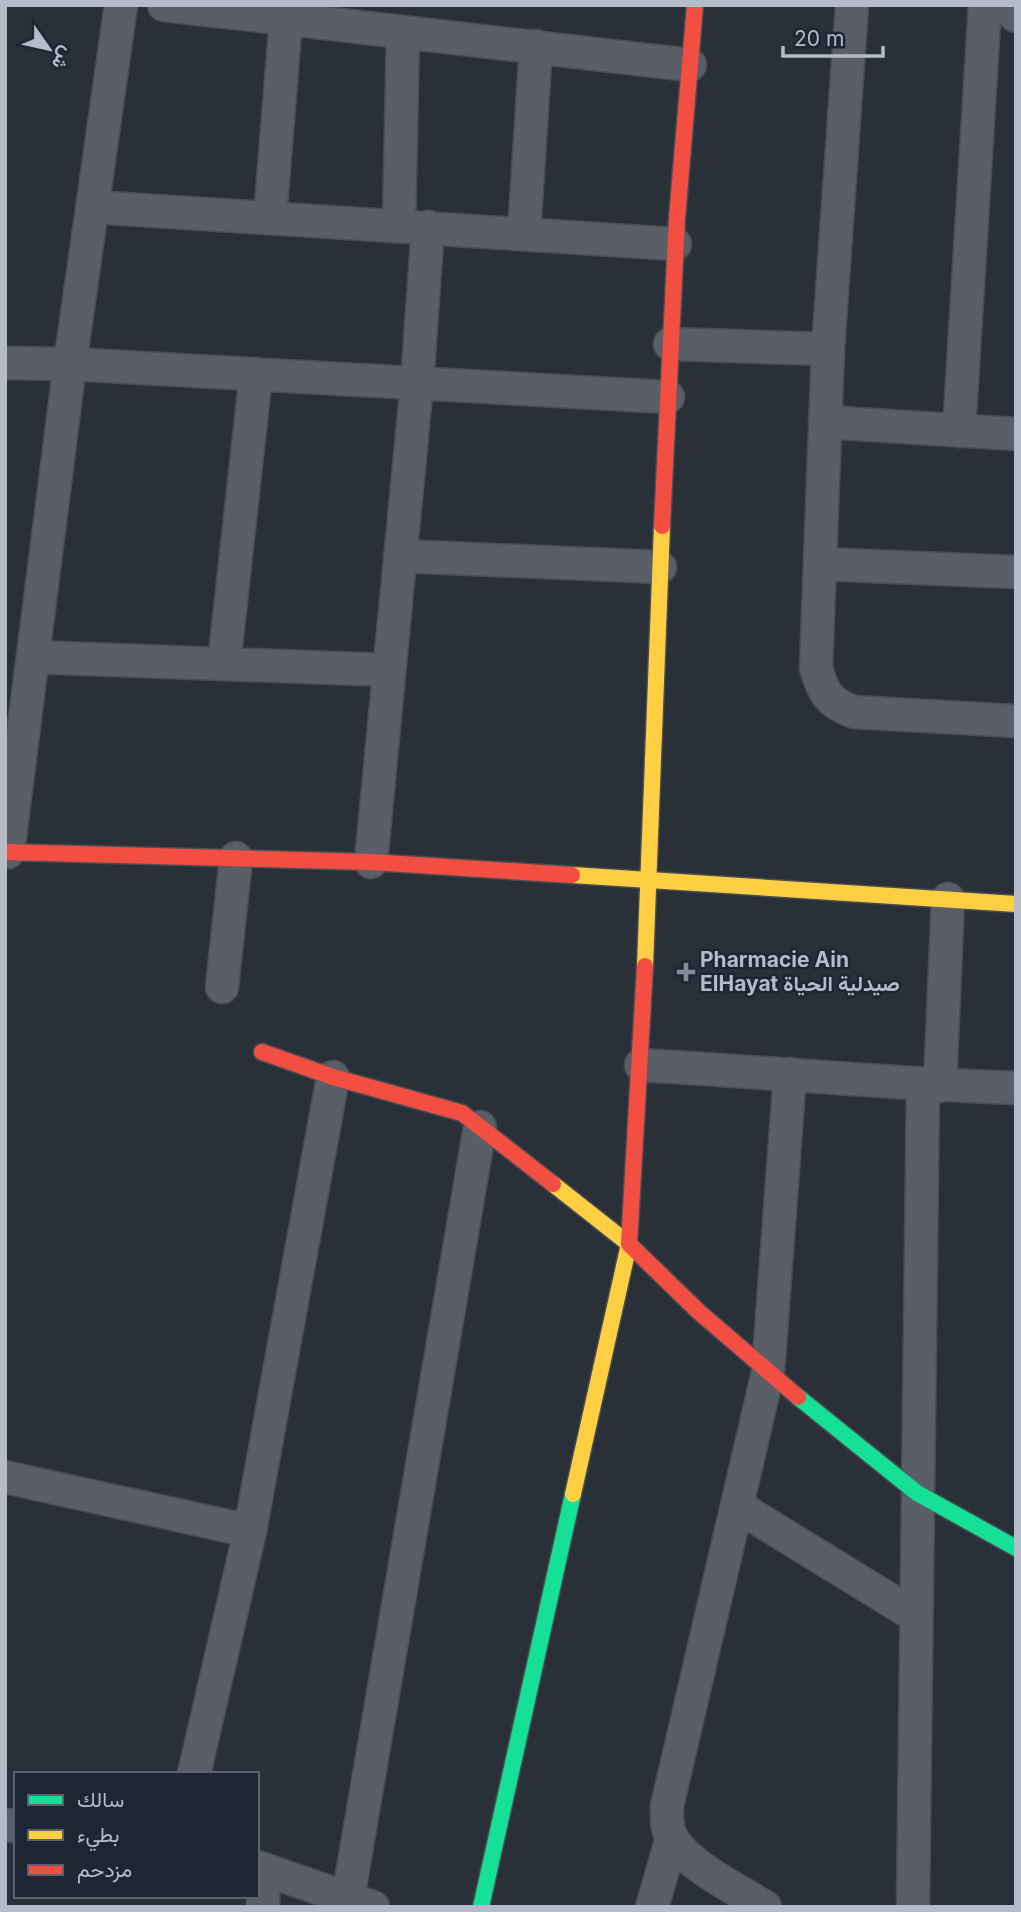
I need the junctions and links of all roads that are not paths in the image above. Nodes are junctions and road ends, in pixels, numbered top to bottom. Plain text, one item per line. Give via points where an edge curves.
1 (121, 5) edge
2 (164, 5) edge
3 (695, 5) edge
4 (852, 5) edge
5 (985, 5) edge
6 (1004, 5) edge
7 (1016, 16) edge
8 (286, 19) junction
9 (403, 32) junction
10 (536, 46) junction
11 (690, 65) junction
12 (93, 207) junction
13 (270, 218) junction
14 (413, 227) junction
15 (524, 234) junction
16 (675, 244) junction
17 (670, 344) junction
18 (828, 349) junction
19 (5, 363) edge
20 (70, 364) junction
21 (256, 374) junction
22 (417, 383) junction
23 (668, 397) junction
24 (825, 422) junction
25 (959, 431) junction
26 (1016, 434) edge
27 (400, 556) junction
28 (820, 565) junction
29 (660, 567) junction
30 (1016, 572) edge
31 (33, 657) junction
32 (224, 664) junction
33 (388, 670) junction
34 (1016, 721) edge
35 (7, 852) edge
36 (236, 858) junction
37 (370, 862) junction
38 (649, 880) junction
39 (948, 899) junction
40 (1016, 904) edge
41 (222, 988) dead end
42 (262, 1052) dead end
43 (641, 1065) junction
44 (790, 1074) junction
45 (333, 1077) junction
46 (931, 1086) junction
47 (1016, 1088) edge
48 (480, 1126) junction
49 (629, 1244) junction
50 (768, 1372) junction
51 (5, 1477) edge
52 (917, 1493) junction
53 (737, 1506) junction
54 (250, 1531) junction
55 (1016, 1548) edge
56 (916, 1616) junction
57 (194, 1772) edge
58 (672, 1838) junction
59 (260, 1868) edge
60 (361, 1902) edge
61 (263, 1907) edge
62 (481, 1907) edge
63 (652, 1907) edge
64 (765, 1907) edge
65 (913, 1907) edge

1 - 12 street
2 - 8 street
3 - 11 street
4 - 18 street
5 - 25 street
6 - 7 street
8 - 9 street
8 - 13 street
9 - 10 street
9 - 14 street
10 - 11 street
10 - 15 street
11 - 16 street
12 - 13 street
12 - 20 street
13 - 14 street
14 - 15 street
14 - 22 street
15 - 16 street
16 - 17 street
17 - 18 street
17 - 23 street
18 - 24 street
19 - 20 street
20 - 21 street
20 - 31 street
21 - 22 street
21 - 32 street
22 - 23 street
22 - 27 street
23 - 29 street
24 - 25 street
24 - 28 street
25 - 26 street
27 - 29 street
27 - 33 street
28 - 30 street
28 - 34 street via 816,668 821,688 836,706 854,712
29 - 38 street
31 - 32 street
31 - 35 street
32 - 33 street
33 - 37 street
35 - 36 street
36 - 37 street
36 - 41 street
37 - 38 street
38 - 39 street
38 - 43 street
39 - 40 street
39 - 46 street
42 - 45 street
43 - 44 street
43 - 49 street
44 - 46 street
44 - 50 street
45 - 48 street via 462,1113
45 - 54 street
46 - 47 street
46 - 52 street
48 - 49 street
48 - 60 street
49 - 50 street
49 - 62 street
50 - 52 street
50 - 53 street
51 - 54 street
52 - 55 street
52 - 56 street
53 - 56 street
53 - 58 street via 667,1806 666,1825
54 - 57 street
56 - 65 street
58 - 63 street
58 - 64 street via 701,1867
59 - 60 street
59 - 61 street

